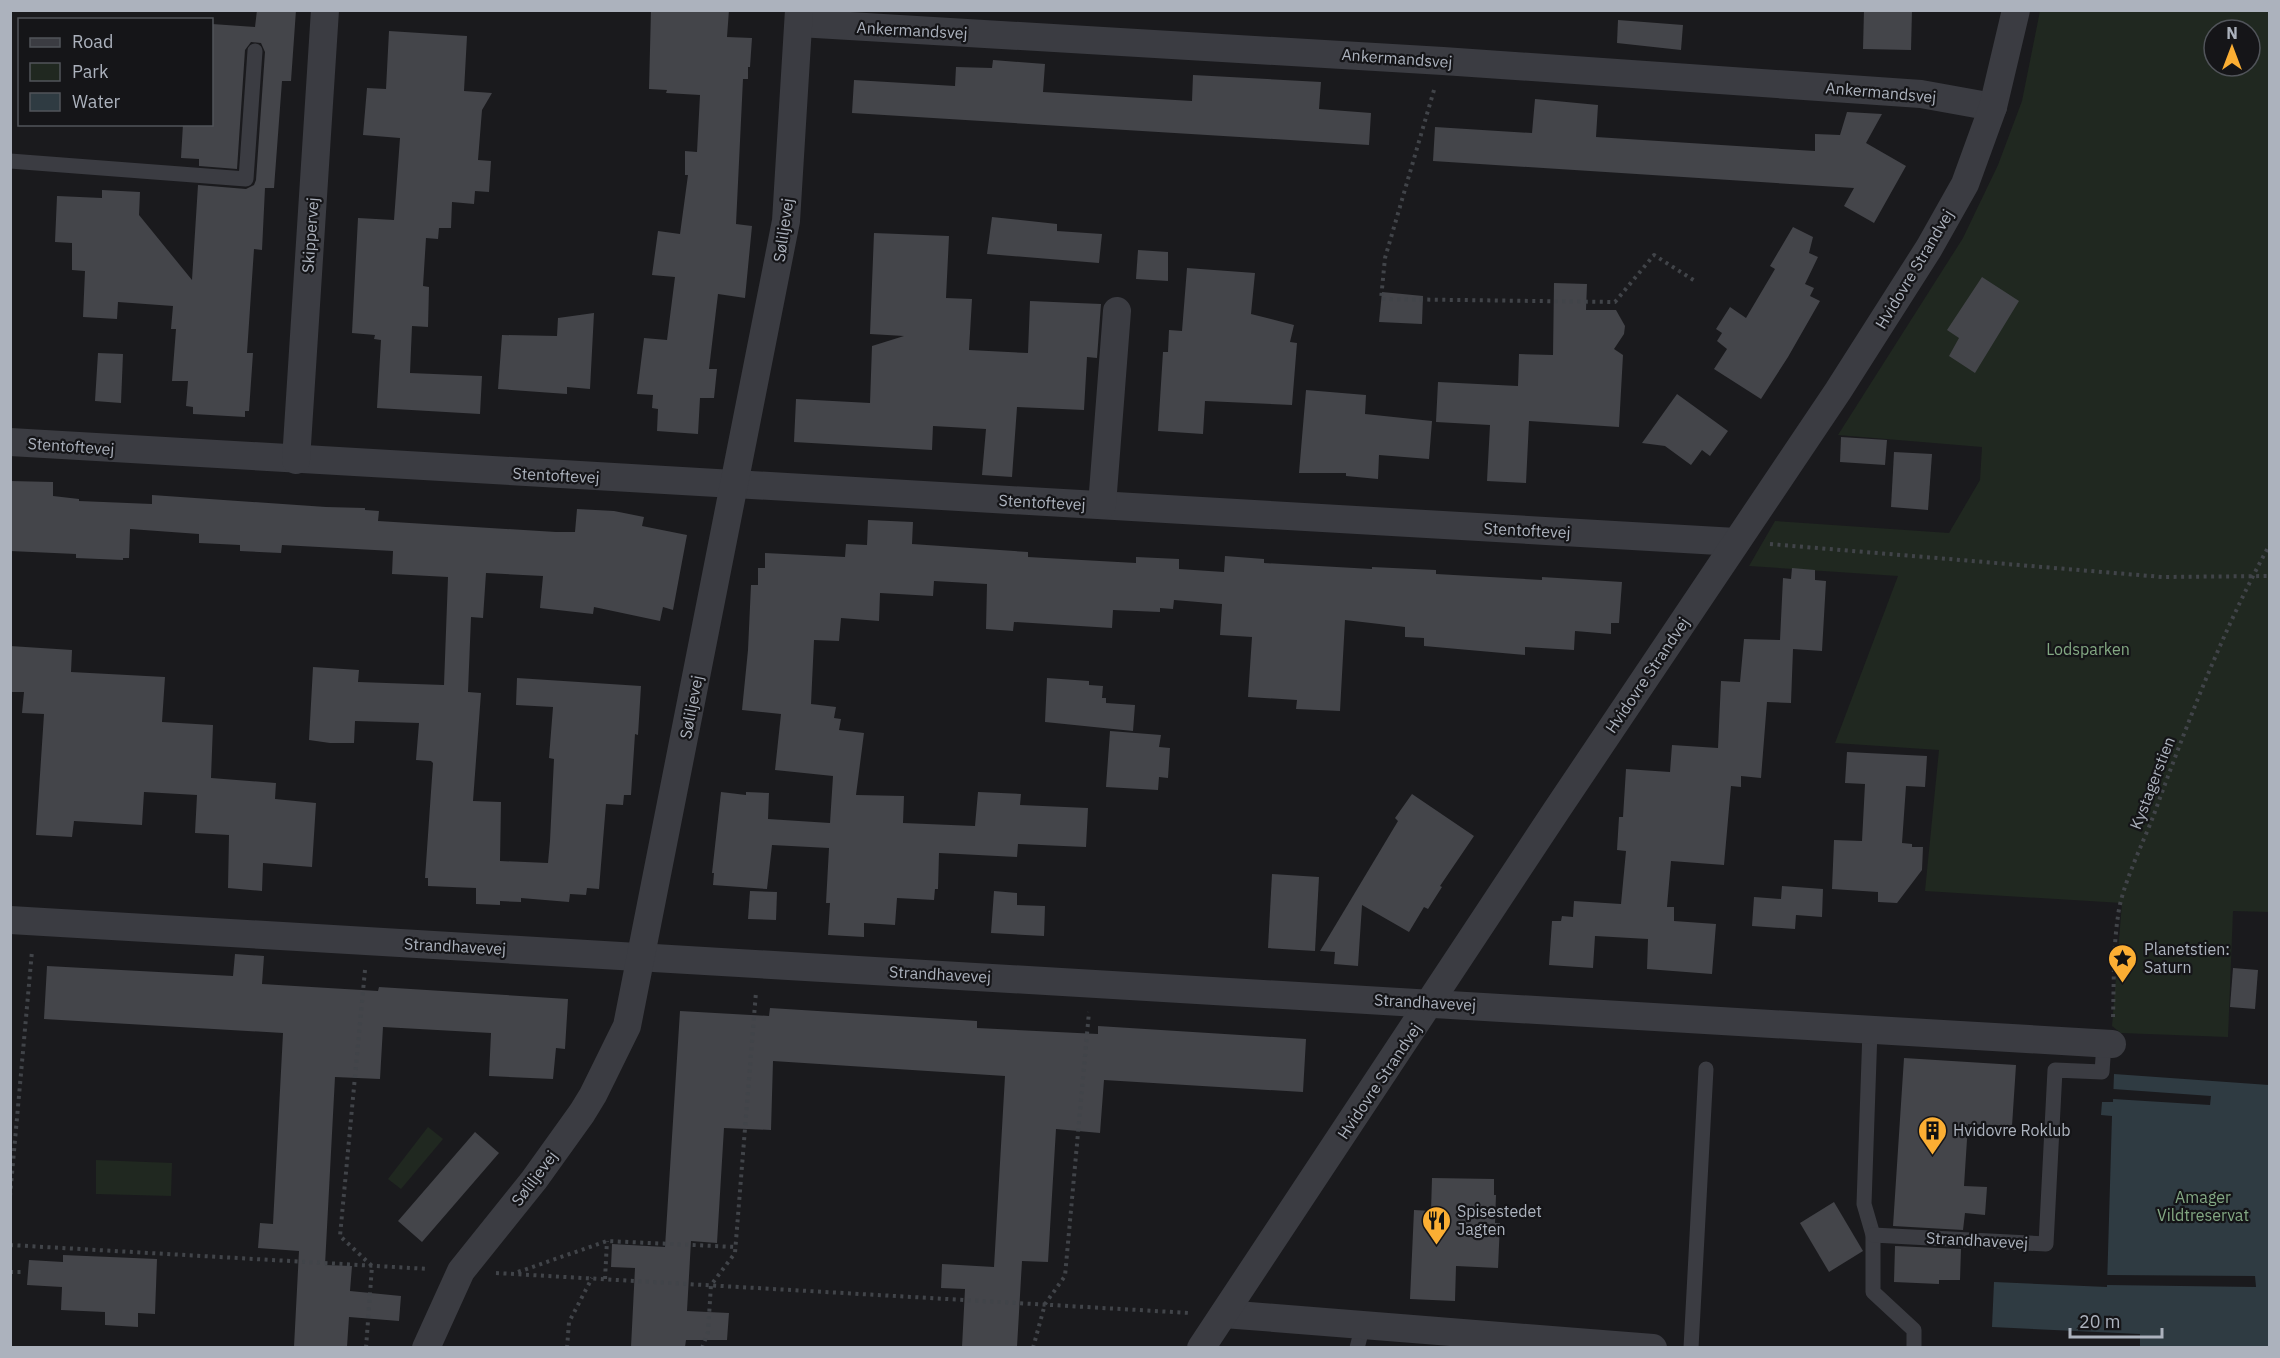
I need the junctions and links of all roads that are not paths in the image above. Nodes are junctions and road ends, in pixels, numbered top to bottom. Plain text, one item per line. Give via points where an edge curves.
1 (325, 10) edge
2 (2016, 10) edge
3 (799, 17) edge
4 (255, 51) dead end
5 (1993, 107) junction
6 (10, 161) edge
7 (1117, 311) dead end
8 (10, 442) edge
9 (296, 460) junction
10 (735, 485) junction
11 (1102, 505) junction
12 (1736, 542) junction
13 (22, 921) edge
14 (642, 957) junction
15 (1431, 1003) junction
16 (1870, 1030) junction
17 (2108, 1044) joint
18 (1706, 1069) dead end
19 (1873, 1235) junction
20 (1224, 1314) junction
21 (1360, 1336) edge
22 (428, 1347) edge
23 (1201, 1347) edge
24 (1653, 1347) edge
25 (1691, 1347) edge
26 (1914, 1347) edge

1 - 9 street, Skippervej
2 - 5 street, Hvidovre Strandvej
3 - 5 street, Ankermandsvej via 1921,94
3 - 10 street, Søliljevej via 786,221
4 - 6 lane via 246,179
5 - 12 street, Hvidovre Strandvej via 1965,184 1929,248 1839,391
7 - 11 street, Stentoftevej
8 - 9 street, Stentoftevej
9 - 10 street, Stentoftevej
10 - 11 street, Stentoftevej
10 - 14 street, Søliljevej
11 - 12 street, Stentoftevej
12 - 15 street, Hvidovre Strandvej
13 - 14 street, Strandhavevej
14 - 15 street, Strandhavevej
14 - 22 street, Søliljevej via 627,1026 593,1095 534,1180 461,1271
15 - 16 street, Strandhavevej
15 - 20 street, Hvidovre Strandvej
16 - 17 street, Strandhavevej
16 - 19 lane via 1864,1204
17 - 19 lane, Strandhavevej via 2102,1072 2055,1070 2046,1244
18 - 25 lane
19 - 26 lane via 1873,1292 1914,1330
20 - 21 street
20 - 23 street, Hvidovre Strandvej
21 - 24 street

